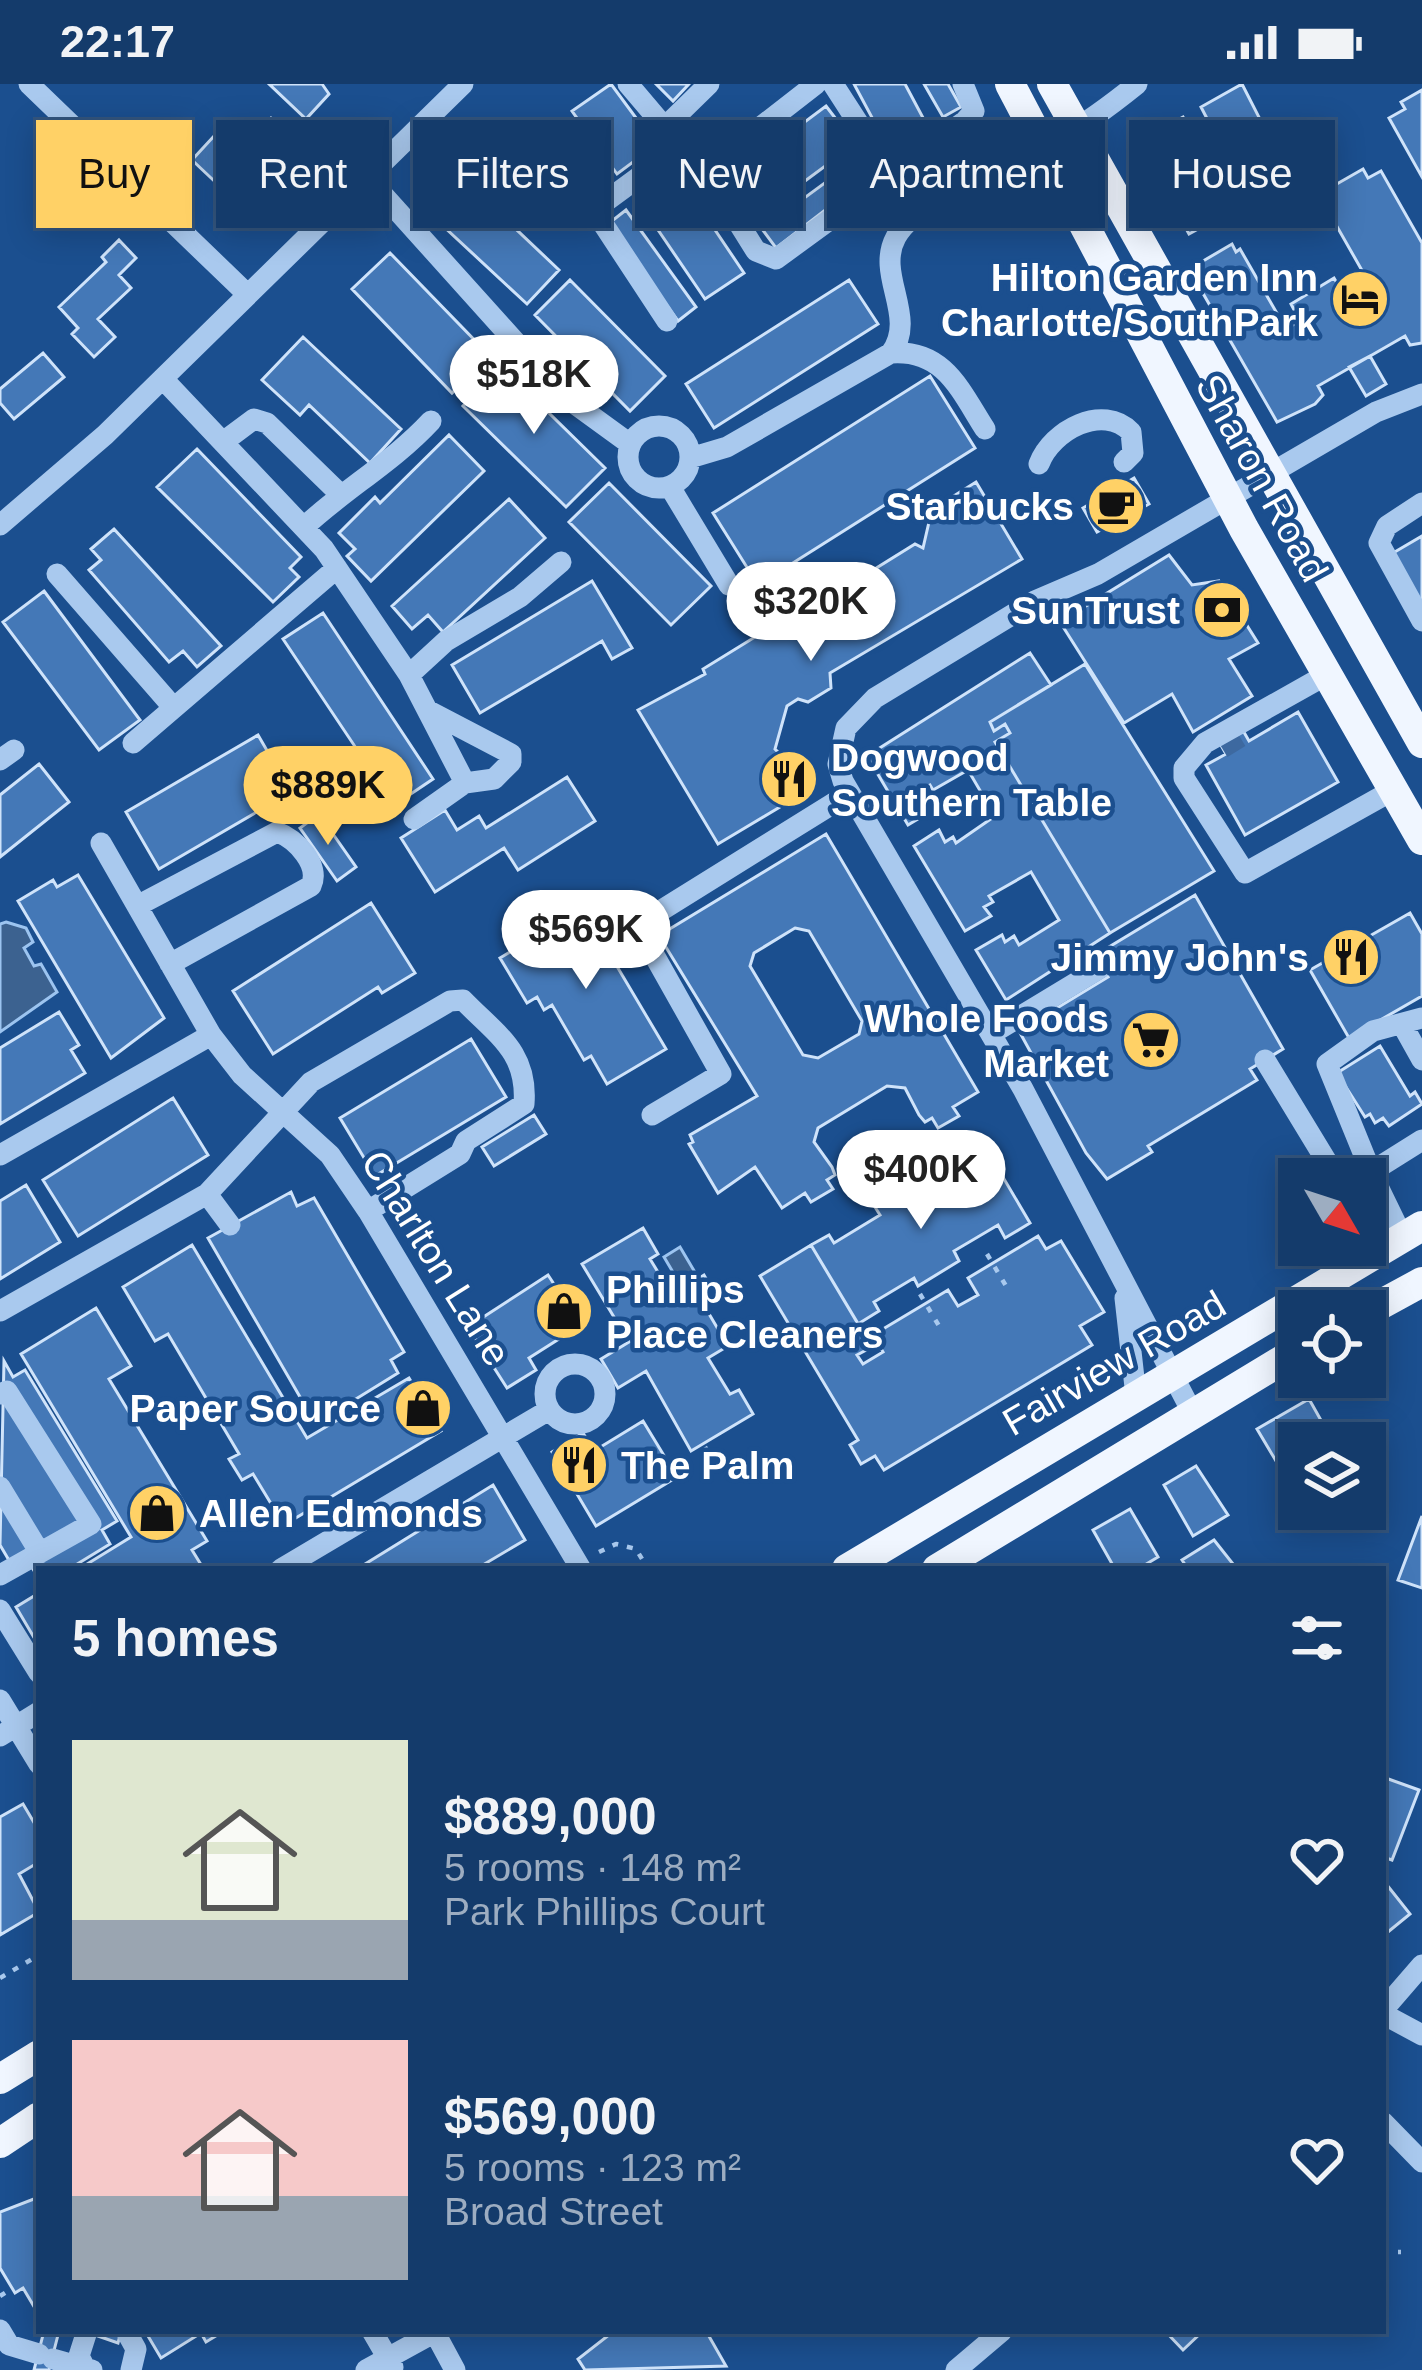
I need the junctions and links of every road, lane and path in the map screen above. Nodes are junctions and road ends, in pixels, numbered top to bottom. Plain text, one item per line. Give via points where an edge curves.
1 (29, 84) edge
2 (464, 84) edge
3 (628, 84) edge
4 (710, 84) edge
5 (816, 84) edge
6 (833, 84) edge
7 (963, 84) edge
8 (1010, 84) edge
9 (1052, 84) edge
10 (1137, 84) edge
11 (660, 120) edge
12 (671, 120) edge
13 (770, 120) edge
14 (856, 120) edge
15 (963, 120) edge
16 (1029, 120) edge
17 (1072, 120) edge
18 (1087, 120) edge
19 (389, 156) edge
20 (1105, 180) edge
21 (389, 201) edge
22 (827, 223) edge
23 (314, 228) edge
24 (606, 228) edge
25 (745, 228) edge
26 (904, 228) edge
27 (1085, 228) edge
28 (246, 293) junction
29 (667, 321) dead end
30 (891, 352) junction
31 (163, 379) junction
32 (1422, 394) edge
33 (431, 421) dead end
34 (985, 430) dead end
35 (224, 442) junction
36 (630, 444) junction
37 (690, 458) junction
38 (1124, 462) dead end
39 (1039, 464) dead end
40 (1270, 475) junction
41 (670, 487) junction
42 (340, 494) junction
43 (1228, 499) junction
44 (1422, 503) edge
45 (0, 525) edge
46 (304, 527) junction
47 (562, 562) dead end
48 (337, 568) junction
49 (57, 574) dead end
50 (729, 585) dead end
51 (1422, 621) edge
52 (1326, 674) junction
53 (409, 675) junction
54 (1276, 704) junction
55 (172, 707) junction
56 (429, 711) junction
57 (1245, 734) tunnel mouth
58 (133, 743) dead end
59 (1422, 743) edge
60 (1222, 748) tunnel mouth
61 (1192, 758) junction
62 (465, 783) junction
63 (1395, 789) junction
64 (850, 794) junction
65 (414, 819) dead end
66 (1422, 840) edge
67 (101, 843) dead end
68 (137, 906) junction
69 (170, 964) junction
70 (1102, 967) dead end
71 (1412, 1023) edge
72 (991, 1034) junction
73 (211, 1035) junction
74 (1265, 1060) dead end
75 (1422, 1060) edge
76 (284, 1111) junction
77 (652, 1115) dead end
78 (1422, 1140) edge
79 (0, 1155) edge
80 (1325, 1158) edge
81 (1365, 1158) edge
82 (1386, 1163) edge
83 (207, 1194) junction
84 (1386, 1194) edge
85 (368, 1211) junction
86 (230, 1225) dead end
87 (1412, 1232) edge
88 (986, 1254) dead end
89 (1422, 1282) edge
90 (1124, 1286) junction
91 (1009, 1291) dead end
92 (920, 1294) dead end
93 (1386, 1302) edge
94 (0, 1311) edge
95 (942, 1331) dead end
96 (1278, 1362) edge
97 (1174, 1374) junction
98 (0, 1394) edge
99 (1136, 1396) junction
100 (549, 1410) dead end
101 (1192, 1412) junction
102 (504, 1437) junction
103 (705, 1447) dead end
104 (719, 1470) dead end
105 (0, 1487) edge
106 (599, 1552) dead end
107 (40, 1553) junction
108 (286, 1566) edge
109 (579, 1566) edge
110 (646, 1566) edge
111 (852, 1566) edge
112 (942, 1566) edge
113 (0, 1575) edge
114 (0, 1610) edge
115 (36, 1668) edge
116 (0, 1700) edge
117 (36, 1714) edge
118 (8, 1731) edge
119 (36, 1761) edge
120 (36, 1959) edge
121 (1422, 1965) edge
122 (0, 1978) edge
123 (1386, 2008) edge
124 (1386, 2014) edge
125 (1422, 2035) edge
126 (36, 2057) edge
127 (0, 2079) edge
128 (36, 2119) edge
129 (1386, 2125) edge
130 (0, 2143) edge
131 (1422, 2162) edge
132 (1386, 2252) edge
133 (1402, 2252) dead end
134 (11, 2289) dead end
135 (0, 2296) edge
136 (0, 2330) edge
137 (86, 2334) edge
138 (128, 2334) edge
139 (374, 2334) edge
140 (432, 2334) edge
141 (436, 2334) edge
142 (998, 2334) edge
143 (392, 2364) edge
144 (89, 2369) edge
145 (131, 2370) edge
146 (366, 2370) edge
147 (455, 2370) edge
148 (956, 2370) edge

1 - 28 street
2 - 19 street
3 - 11 street
4 - 12 street
5 - 13 street
6 - 14 street
7 - 15 street via 974,111
8 - 16 main road, Sharon Road
9 - 17 main road, Sharon Road
10 - 18 street
20 - 40 main road, Sharon Road
21 - 36 street via 564,396
22 - 25 street via 776,259 766,259
23 - 28 street
24 - 29 street
26 - 30 street via 890,268 903,322
27 - 43 main road, Sharon Road
28 - 31 street
30 - 34 street via 912,351 946,369
30 - 37 street via 727,447
31 - 35 street
31 - 45 street
32 - 40 street
33 - 42 street via 400,454
35 - 42 street via 254,419 267,423
35 - 46 street
36 - 37 street via 648,427 672,428
36 - 41 street via 635,478
37 - 41 street
38 - 39 street via 1133,453 1131,431 1102,416 1054,440
40 - 43 street
40 - 59 main road, Sharon Road
41 - 50 street
42 - 46 street
43 - 52 main road, Sharon Road
43 - 64 street via 875,698 839,746
44 - 51 street via 1387,526 1379,543
46 - 48 street
47 - 53 street
48 - 53 street
48 - 55 street
49 - 55 street
52 - 54 street
52 - 63 main road, Sharon Road
53 - 56 street
54 - 57 street
54 - 61 street via 1205,742
55 - 58 street
56 - 62 street
56 - 62 street via 511,754 494,779
60 - 61 street
61 - 63 street via 1184,778 1200,828 1245,873
62 - 65 street
63 - 66 main road, Sharon Road
64 - 72 street
64 - 77 street via 657,913 649,946 721,1074
67 - 68 street, Charlton Lane
68 - 69 street, Charlton Lane
68 - 69 street via 277,832 291,837 312,866 311,886
69 - 73 street, Charlton Lane
70 - 72 street
71 - 75 street
71 - 81 street via 1373,1031 1328,1064
72 - 90 street
73 - 76 street, Charlton Lane
73 - 79 street
74 - 80 street
76 - 83 street
76 - 85 street, Charlton Lane via 330,1155
76 - 85 street via 311,1082 450,1001 463,1000 521,1060 518,1112
78 - 82 street
83 - 86 street
83 - 94 street
84 - 87 street
85 - 102 street, Charlton Lane
87 - 97 main road, Fairview Road
88 - 91 path
89 - 93 main road
90 - 97 street
90 - 99 street
92 - 95 path
96 - 101 main road, Fairview Road
97 - 99 main road, Fairview Road
97 - 101 street
98 - 107 street via 7,1391 91,1525
99 - 111 main road, Fairview Road
100 - 102 street
101 - 112 main road, Fairview Road
102 - 108 street
102 - 109 street, Charlton Lane
103 - 104 path
105 - 107 street
106 - 110 path via 616,1544 636,1549
107 - 113 street
114 - 115 street
116 - 118 street
117 - 118 street
118 - 119 street
120 - 122 path
121 - 123 street
124 - 125 street
126 - 127 main road
128 - 130 main road
129 - 131 street
132 - 133 path
134 - 135 path
136 - 144 street via 9,2345
137 - 144 street via 79,2356
138 - 145 street via 136,2349
139 - 143 street
140 - 143 street
141 - 147 street
142 - 148 street
143 - 146 street

